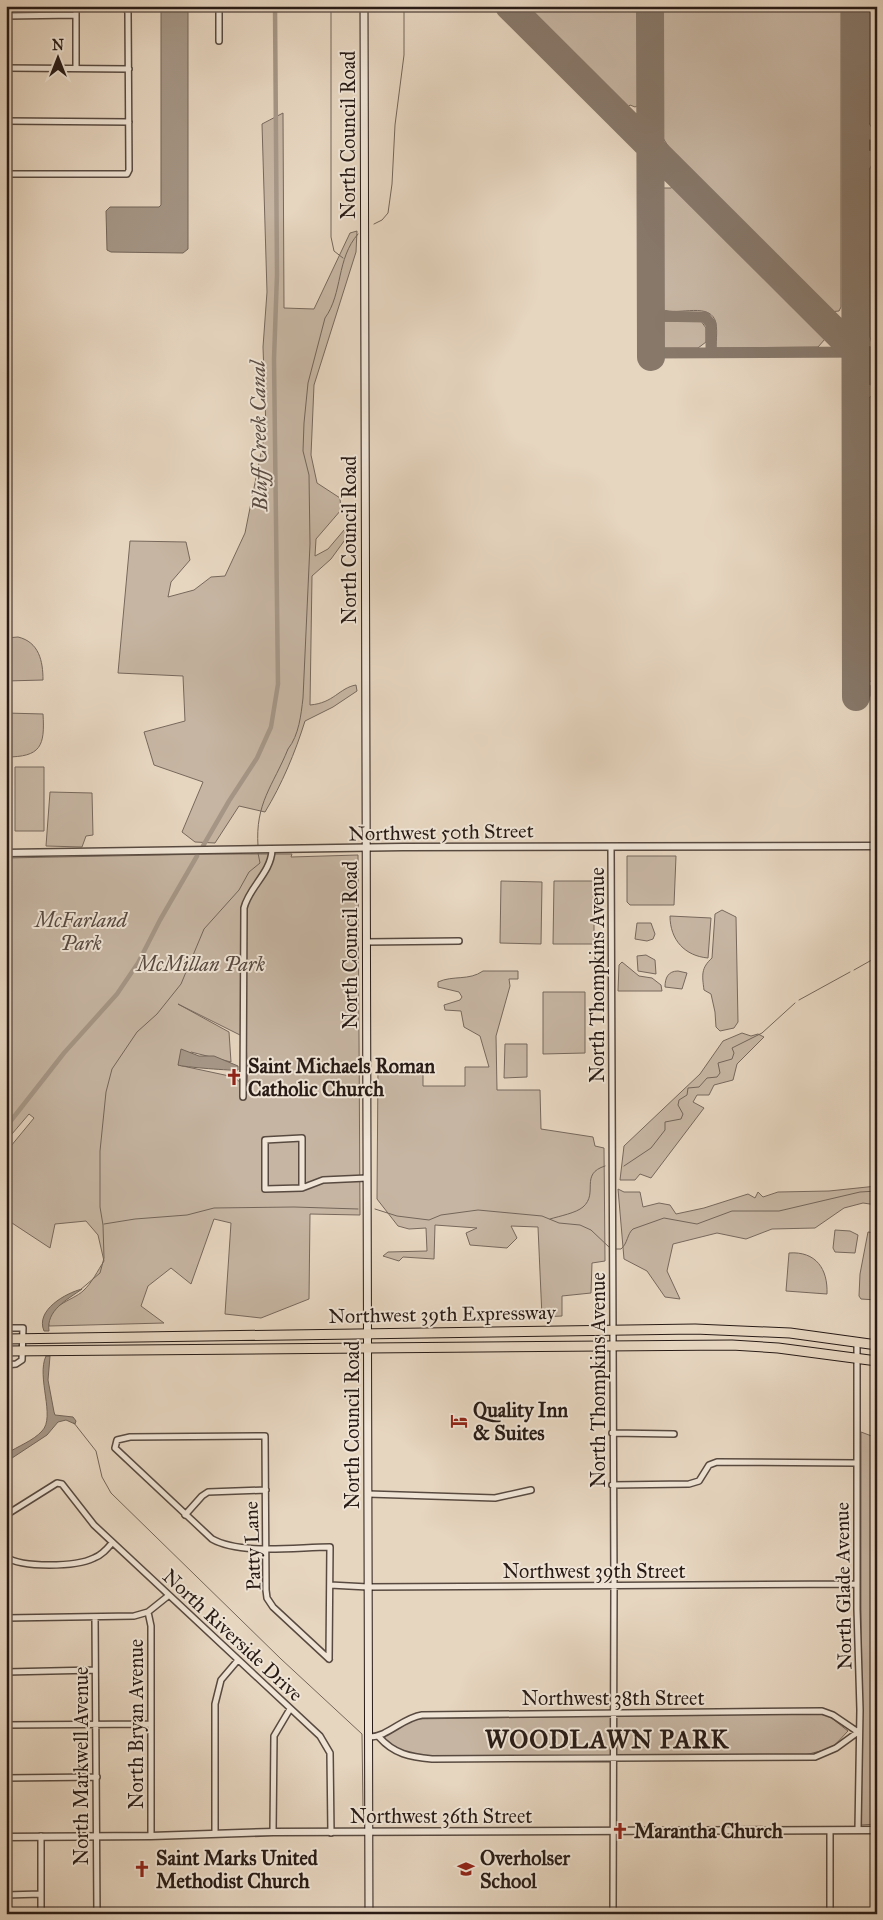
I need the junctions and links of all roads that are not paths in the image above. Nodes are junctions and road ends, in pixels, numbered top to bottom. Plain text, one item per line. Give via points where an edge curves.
1 (76, 6) edge
2 (126, 6) edge
3 (219, 6) edge
4 (364, 6) edge
5 (6, 16) edge
6 (76, 16) junction
7 (219, 41) dead end
8 (6, 68) edge
9 (76, 68) junction
10 (129, 69) junction
11 (6, 122) edge
12 (129, 122) junction
13 (6, 174) edge
14 (877, 846) edge
15 (611, 847) junction
16 (366, 848) junction
17 (272, 850) junction
18 (6, 853) edge
19 (459, 941) dead end
20 (366, 942) junction
21 (243, 1097) dead end
22 (367, 1178) junction
23 (302, 1188) junction
24 (6, 1328) edge
25 (613, 1330) junction
26 (748, 1330) junction
27 (368, 1333) junction
28 (24, 1338) junction
29 (6, 1339) edge
30 (857, 1341) junction
31 (877, 1345) edge
32 (612, 1346) junction
33 (748, 1346) junction
34 (368, 1348) junction
35 (6, 1351) edge
36 (24, 1352) junction
37 (856, 1357) junction
38 (877, 1361) edge
39 (6, 1365) edge
40 (612, 1433) junction
41 (674, 1434) dead end
42 (856, 1463) junction
43 (612, 1485) junction
44 (266, 1490) junction
45 (531, 1490) dead end
46 (368, 1494) junction
47 (6, 1515) edge
48 (185, 1515) junction
49 (112, 1543) junction
50 (266, 1548) junction
51 (6, 1557) edge
52 (858, 1584) junction
53 (330, 1585) junction
54 (614, 1586) junction
55 (368, 1587) junction
56 (168, 1596) junction
57 (148, 1612) junction
58 (95, 1617) junction
59 (6, 1618) edge
60 (238, 1660) junction
61 (95, 1670) junction
62 (6, 1672) edge
63 (290, 1708) junction
64 (613, 1712) junction
65 (97, 1724) junction
66 (151, 1724) junction
67 (6, 1725) edge
68 (858, 1732) junction
69 (369, 1737) junction
70 (379, 1737) junction
71 (612, 1759) junction
72 (97, 1777) junction
73 (6, 1778) edge
74 (858, 1830) junction
75 (877, 1830) edge
76 (613, 1831) junction
77 (830, 1831) junction
78 (273, 1832) junction
79 (369, 1832) junction
80 (331, 1833) junction
81 (216, 1834) junction
82 (41, 1836) junction
83 (97, 1836) junction
84 (151, 1836) junction
85 (6, 1837) edge
86 (41, 1894) junction
87 (6, 1895) edge
88 (41, 1914) edge
89 (97, 1914) edge
90 (369, 1914) edge
91 (613, 1914) edge
92 (830, 1914) edge

1 - 6 street
2 - 10 street
3 - 7 street
4 - 16 main road, North Council Road
5 - 6 street
6 - 9 street
8 - 9 street
9 - 10 street
10 - 12 street
11 - 12 street
12 - 13 street via 127,174
14 - 15 street, Northwest 50th Street
15 - 16 street, Northwest 50th Street
15 - 25 street, North Thompkins Avenue
16 - 17 street, Northwest 50th Street
16 - 20 main road, North Council Road
17 - 18 street, Northwest 50th Street
17 - 21 street via 261,880 244,908
19 - 20 street
20 - 22 main road, North Council Road
22 - 23 street via 323,1180
22 - 27 main road, North Council Road
23 - 23 street via 265,1189 265,1140 302,1138
24 - 28 street via 23,1328
25 - 26 highway, Northwest 39th Expressway
25 - 27 highway, Northwest 39th Expressway
25 - 32 street, North Thompkins Avenue
26 - 30 highway, Northwest 39th Expressway
26 - 33 highway
27 - 28 highway, Northwest 39th Expressway
27 - 34 main road, North Council Road
28 - 29 highway, Northwest 39th Expressway
28 - 36 street
30 - 31 highway, Northwest 39th Expressway
30 - 37 street, North Glade Avenue
32 - 33 highway, Northwest 39th Expressway
32 - 34 highway, Northwest 39th Expressway
32 - 40 street, North Thompkins Avenue
33 - 37 highway, Northwest 39th Expressway
34 - 36 highway, Northwest 39th Expressway
34 - 46 main road, North Council Road
35 - 36 highway, Northwest 39th Expressway
36 - 39 street via 20,1363
37 - 38 highway, Northwest 39th Expressway
37 - 42 street, North Glade Avenue
40 - 41 street
40 - 43 street, North Thompkins Avenue
42 - 43 street via 716,1462 709,1465 699,1482
42 - 52 street, North Glade Avenue
43 - 54 street, North Thompkins Avenue
44 - 48 street via 208,1492
44 - 48 street, Patty Lane via 265,1436 130,1437 117,1440 118,1453
44 - 50 street, Patty Lane
45 - 46 street via 495,1498
46 - 55 main road, North Council Road
47 - 49 street, North Riverside Drive via 57,1483 62,1484
48 - 50 street via 223,1545
49 - 51 street via 97,1557 80,1562 19,1563
49 - 56 street, North Riverside Drive
50 - 53 street via 330,1548
50 - 53 street, Patty Lane via 267,1598 273,1608 330,1659
52 - 54 street, Northwest 39th Street
52 - 68 street, North Glade Avenue
53 - 55 street, Northwest 39th Street
54 - 55 street, Northwest 39th Street
54 - 64 street, North Thompkins Avenue
55 - 69 main road, North Council Road
56 - 57 street
56 - 60 street, North Riverside Drive
57 - 58 street via 134,1616
57 - 66 street, North Bryan Avenue via 151,1626
58 - 59 street
58 - 61 street, North Markwell Avenue
60 - 63 street, North Riverside Drive
60 - 81 street via 221,1680 214,1704
61 - 62 street
61 - 65 street, North Markwell Avenue
63 - 78 street via 274,1736
63 - 80 street, North Riverside Drive via 320,1736 330,1753
64 - 68 street, Northwest 38th Street via 822,1711
64 - 70 street, Northwest 38th Street via 422,1715 402,1721
64 - 71 street, North Thompkins Avenue
65 - 66 street
65 - 67 street
65 - 72 street, North Markwell Avenue
66 - 84 street, North Bryan Avenue
68 - 71 street via 836,1748 815,1757
68 - 74 street, North Glade Avenue
69 - 70 street
69 - 79 main road, North Council Road
70 - 71 street via 386,1746 402,1754 432,1759
71 - 76 street, North Thompkins Avenue
72 - 73 street
72 - 83 street, North Markwell Avenue
74 - 75 street, Northwest 36th Street
74 - 77 street, Northwest 36th Street
76 - 77 street, Northwest 36th Street
76 - 79 street, Northwest 36th Street
76 - 91 street, North Thompkins Avenue
77 - 92 street
78 - 80 street, Northwest 36th Street
78 - 81 street, Northwest 36th Street
79 - 80 street, Northwest 36th Street
79 - 90 main road, North Council Road
81 - 84 street, Northwest 36th Street
82 - 83 street, Northwest 36th Street
82 - 85 street, Northwest 36th Street
82 - 86 street
83 - 84 street, Northwest 36th Street
83 - 89 street, North Markwell Avenue
86 - 87 street
86 - 88 street

